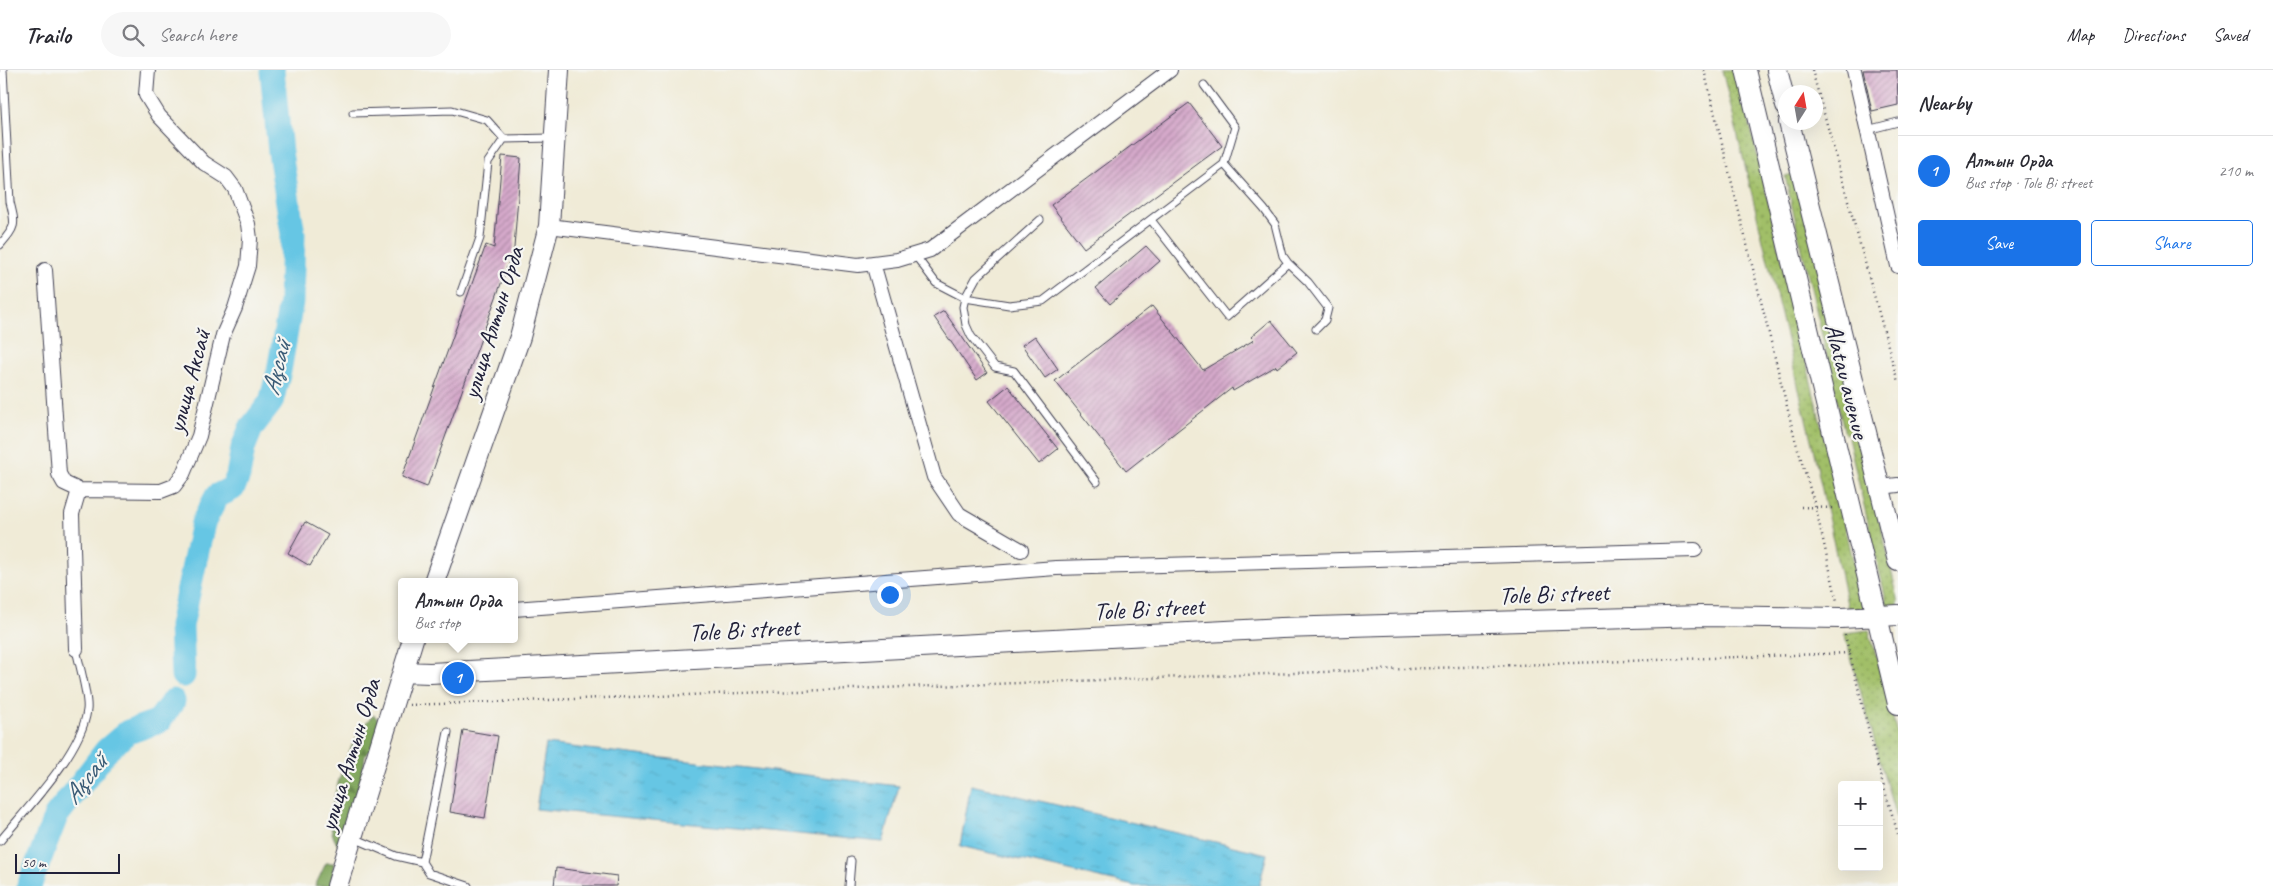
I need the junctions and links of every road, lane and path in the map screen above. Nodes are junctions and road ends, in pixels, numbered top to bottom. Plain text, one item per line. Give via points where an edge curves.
1 (3, 70) edge
2 (148, 70) edge
3 (559, 70) edge
4 (1170, 70) edge
5 (1704, 70) edge
6 (1746, 70) edge
7 (1777, 70) edge
8 (1812, 70) edge
9 (1854, 70) edge
10 (1204, 85) dead end
11 (1781, 85) edge
12 (353, 113) dead end
13 (1898, 122) edge
14 (1792, 130) edge
15 (1866, 130) junction
16 (556, 138) junction
17 (504, 139) junction
18 (1224, 164) junction
19 (1800, 165) junction
20 (1770, 170) junction
21 (1040, 220) dead end
22 (1151, 220) junction
23 (549, 226) junction
24 (0, 245) edge
25 (915, 254) junction
26 (873, 263) junction
27 (1288, 263) junction
28 (1898, 266) edge
29 (45, 270) dead end
30 (460, 292) dead end
31 (965, 298) junction
32 (1316, 329) dead end
33 (1898, 382) edge
34 (1097, 482) dead end
35 (1889, 486) edge
36 (79, 490) junction
37 (1022, 550) dead end
38 (1695, 550) dead end
39 (1898, 561) edge
40 (435, 578) edge
41 (518, 609) edge
42 (1898, 615) edge
43 (1876, 617) junction
44 (1841, 618) junction
45 (412, 643) edge
46 (76, 649) joint
47 (1849, 653) junction
48 (403, 672) junction
49 (1898, 704) edge
50 (392, 706) junction
51 (448, 732) dead end
52 (1898, 834) edge
53 (351, 837) junction
54 (0, 841) edge
55 (851, 861) dead end
56 (422, 862) junction
57 (337, 886) edge
58 (468, 886) edge
59 (849, 886) edge

1 - 24 lane via 10,202 15,222
2 - 36 street, улица Аксай via 146,96 159,116 204,163 226,177 235,190 248,224 248,266 223,334 199,436 183,474 174,486 160,491
3 - 16 main road, улица Алтын Орда
4 - 25 street via 930,250
5 - 44 path
6 - 20 main road, Alatau avenue
7 - 11 main road
8 - 33 path
9 - 15 street
10 - 18 lane via 1236,127
12 - 17 lane via 452,110 487,120
13 - 15 lane
14 - 19 main road, Alatau avenue
15 - 28 street
16 - 17 lane
16 - 23 main road, улица Алтын Орда
17 - 30 lane via 488,162 480,238
18 - 22 lane
18 - 27 lane via 1275,224 1283,256
19 - 20 main road
19 - 35 main road, Alatau avenue
20 - 43 main road, Alatau avenue
21 - 31 lane via 976,278
22 - 27 lane via 1227,318
22 - 31 lane via 1043,301 1009,304
23 - 26 street via 858,265
23 - 40 main road, улица Алтын Орда via 520,337
25 - 26 street
25 - 31 lane via 936,283
26 - 37 street via 934,478 959,514
27 - 32 lane via 1328,308 1325,320
29 - 36 street via 58,474 64,483
31 - 34 lane via 963,307 971,336 995,367 1014,371
35 - 39 main road, Alatau avenue
36 - 46 street via 72,514
38 - 41 street, Tole Bi street via 1056,568
42 - 43 main road, Tole Bi street
43 - 44 main road, Tole Bi street
43 - 49 main road, Alatau avenue
44 - 47 path
44 - 48 main road, Tole Bi street via 1701,616 1291,628
45 - 48 main road, улица Алтын Орда
46 - 54 lane via 87,708 81,732 56,773
47 - 50 path
47 - 52 path
48 - 50 main road, улица Алтын Орда
50 - 53 main road, улица Алтын Орда
51 - 56 lane
53 - 56 lane via 396,856
53 - 57 main road, улица Алтын Орда
55 - 59 lane
56 - 58 lane via 429,873

